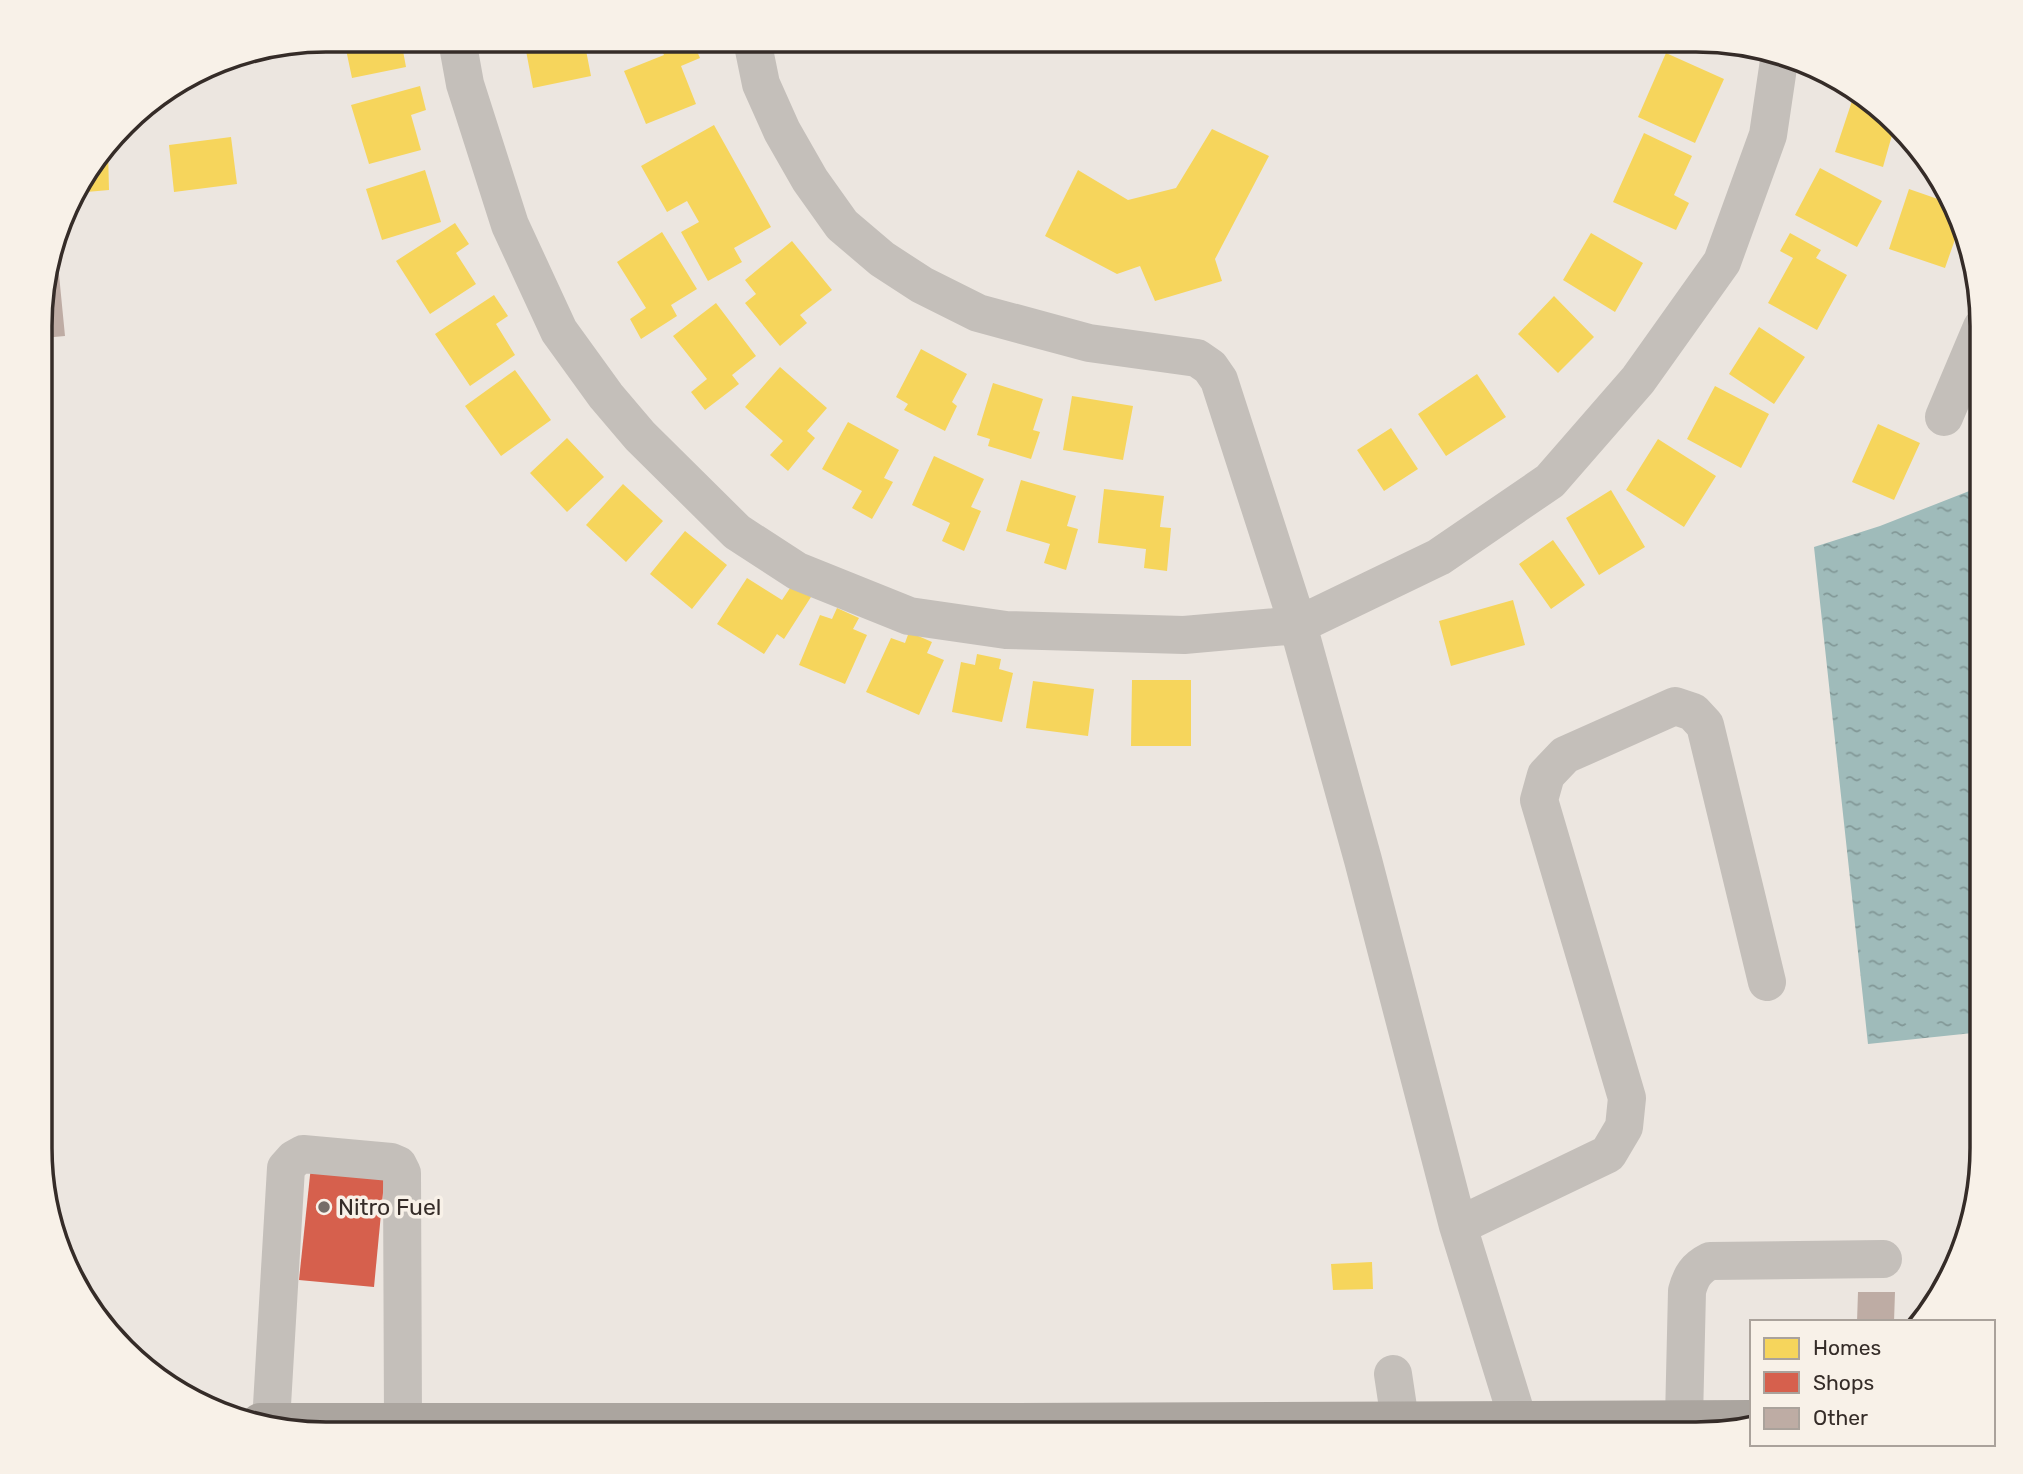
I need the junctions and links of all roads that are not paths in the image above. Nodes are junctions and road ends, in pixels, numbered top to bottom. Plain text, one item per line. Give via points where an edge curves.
1 (459, 52) edge
2 (754, 52) edge
3 (1778, 65) edge
4 (1970, 355) edge
5 (1944, 417) dead end
6 (1298, 625) junction
7 (1767, 982) dead end
8 (1458, 1226) junction
9 (1883, 1259) dead end
10 (1393, 1374) dead end
11 (267, 1415) edge
12 (1684, 1419) junction
13 (1732, 1419) edge
14 (1518, 1420) junction
15 (326, 1422) edge
16 (403, 1422) joint
17 (1400, 1422) edge
18 (1485, 1422) edge

1 - 6 street via 510,225 559,331 640,436 737,532 797,571 909,616 1006,630 1184,635
2 - 6 street via 761,84 810,180 842,225 882,259 978,313 1089,344 1197,358 1210,367 1219,380
3 - 6 street via 1768,135 1722,262 1638,380 1550,481 1439,557
4 - 5 street
6 - 8 street
7 - 8 street via 1705,725 1693,712 1675,706 1565,755 1546,775 1539,800 1627,1098 1624,1127 1608,1154
8 - 14 street
9 - 12 street via 1710,1261 1699,1267 1686,1291
10 - 17 street
11 - 16 street via 286,1168 303,1154 391,1162 402,1173
12 - 13 highway
12 - 14 highway
14 - 18 highway
15 - 16 highway

